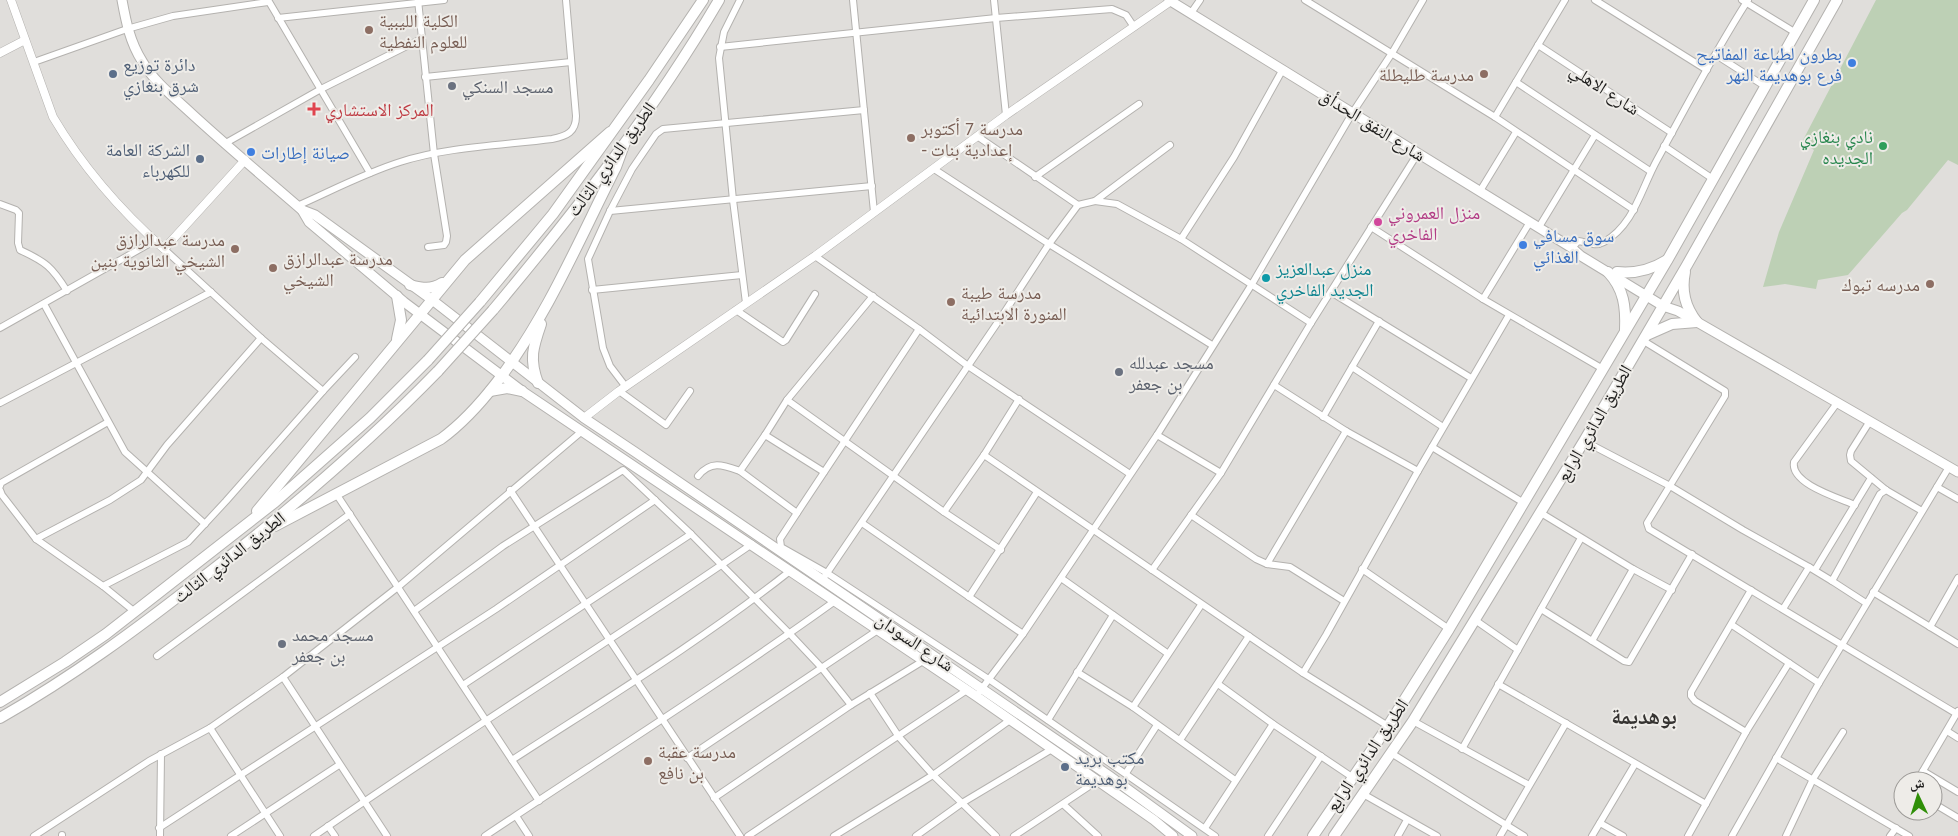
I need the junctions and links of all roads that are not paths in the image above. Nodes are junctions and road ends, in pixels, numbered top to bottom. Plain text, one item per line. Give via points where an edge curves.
1 (11, 0) edge
2 (122, 0) edge
3 (444, 0) edge
4 (566, 0) edge
5 (703, 0) edge
6 (719, 0) edge
7 (740, 0) edge
8 (853, 0) edge
9 (994, 0) edge
10 (1200, 0) edge
11 (1305, 0) edge
12 (1423, 0) edge
13 (1565, 0) edge
14 (1595, 0) edge
15 (1814, 0) edge
16 (1837, 0) edge
17 (268, 1) edge
18 (418, 1) edge
19 (1170, 1) edge
20 (1746, 1) edge
21 (1191, 13) junction
22 (278, 18) junction
23 (996, 18) junction
24 (1134, 26) junction
25 (127, 29) junction
26 (857, 33) junction
27 (1796, 33) junction
28 (421, 39) junction
29 (25, 40) junction
30 (1538, 45) junction
31 (720, 47) junction
32 (0, 53) edge
33 (1392, 53) junction
34 (1716, 55) junction
35 (34, 62) junction
36 (571, 62) junction
37 (1284, 69) junction
38 (1707, 70) junction
39 (426, 77) junction
40 (1516, 82) junction
41 (1766, 87) junction
42 (321, 89) junction
43 (1139, 104) dead end
44 (864, 110) junction
45 (1353, 112) junction
46 (1006, 115) junction
47 (1495, 117) junction
48 (725, 123) junction
49 (610, 132) junction
50 (1516, 132) junction
51 (1672, 133) junction
52 (1595, 135) junction
53 (977, 136) junction
54 (224, 144) junction
55 (624, 145) junction
56 (1170, 145) dead end
57 (1664, 146) junction
58 (1418, 153) junction
59 (434, 154) junction
60 (245, 160) junction
61 (1574, 168) junction
62 (934, 169) junction
63 (1650, 171) junction
64 (370, 173) junction
65 (1035, 177) junction
66 (1713, 180) junction
67 (872, 186) junction
68 (1480, 191) junction
69 (733, 200) junction
70 (1095, 201) junction
71 (0, 204) edge
72 (1078, 205) junction
73 (300, 208) junction
74 (1634, 210) junction
75 (610, 211) junction
76 (874, 212) junction
77 (1530, 222) junction
78 (1371, 227) junction
79 (1539, 227) junction
80 (1181, 239) junction
81 (154, 241) junction
82 (1049, 244) junction
83 (428, 247) dead end
84 (164, 249) junction
85 (1574, 249) junction
86 (815, 256) junction
87 (1668, 260) junction
88 (1687, 265) junction
89 (1612, 272) junction
90 (742, 275) junction
91 (449, 278) junction
92 (1252, 284) junction
93 (410, 285) junction
94 (592, 290) junction
95 (67, 291) junction
96 (211, 292) junction
97 (1331, 292) junction
98 (1648, 293) junction
99 (815, 294) dead end
100 (397, 296) junction
101 (873, 296) junction
102 (430, 299) junction
103 (1483, 299) junction
104 (44, 304) junction
105 (746, 304) junction
106 (1664, 304) junction
107 (547, 306) junction
108 (736, 310) junction
109 (420, 314) junction
110 (1509, 315) junction
111 (1379, 321) junction
112 (1697, 322) junction
113 (1311, 323) junction
114 (0, 328) edge
115 (919, 329) junction
116 (1625, 332) junction
117 (261, 338) junction
118 (1643, 338) junction
119 (397, 340) junction
120 (1212, 345) junction
121 (355, 357) dead end
122 (512, 362) junction
123 (76, 363) junction
124 (968, 366) junction
125 (1352, 367) junction
126 (1603, 369) junction
127 (502, 376) junction
128 (1471, 378) junction
129 (538, 383) junction
130 (1274, 385) junction
131 (622, 389) junction
132 (323, 390) junction
133 (490, 391) junction
134 (522, 391) junction
135 (690, 391) dead end
136 (1019, 399) junction
137 (787, 400) junction
138 (0, 403) edge
139 (1837, 403) junction
140 (1322, 417) junction
141 (584, 418) junction
142 (1870, 421) junction
143 (108, 422) junction
144 (1443, 427) junction
145 (581, 432) junction
146 (1346, 432) junction
147 (765, 435) junction
148 (1157, 435) junction
149 (845, 440) junction
150 (1584, 441) junction
151 (1432, 447) junction
152 (984, 455) junction
153 (1949, 467) junction
154 (147, 471) junction
155 (740, 471) junction
156 (1418, 471) junction
157 (824, 472) junction
158 (1958, 472) edge
159 (1221, 473) junction
160 (1130, 474) junction
161 (698, 476) dead end
162 (894, 477) junction
163 (1871, 478) junction
164 (0, 484) edge
165 (1670, 486) junction
166 (1937, 487) junction
167 (0, 490) edge
168 (510, 490) junction
169 (691, 490) junction
170 (1886, 490) junction
171 (1037, 492) junction
172 (337, 495) junction
173 (685, 499) junction
174 (1958, 499) edge
175 (655, 500) junction
176 (1524, 503) junction
177 (1855, 505) junction
178 (1922, 511) junction
179 (797, 512) junction
180 (944, 512) junction
181 (1541, 513) junction
182 (350, 514) junction
183 (1191, 515) junction
184 (862, 523) junction
185 (205, 524) junction
186 (246, 524) junction
187 (534, 526) junction
188 (1093, 530) junction
189 (259, 534) junction
190 (691, 534) junction
191 (1581, 538) junction
192 (36, 539) junction
193 (752, 544) junction
194 (1001, 550) junction
195 (1692, 554) junction
196 (560, 564) junction
197 (1266, 564) junction
198 (721, 566) junction
199 (1486, 566) junction
200 (1812, 568) junction
201 (1362, 569) junction
202 (1634, 569) junction
203 (1152, 570) junction
204 (790, 571) junction
205 (825, 576) junction
206 (1502, 576) junction
207 (1061, 578) junction
208 (1958, 578) edge
209 (1832, 581) junction
210 (103, 586) junction
211 (398, 587) junction
212 (1672, 590) junction
213 (1751, 590) junction
214 (1872, 592) junction
215 (969, 597) junction
216 (754, 600) junction
217 (834, 600) junction
218 (1344, 601) junction
219 (586, 602) junction
220 (1866, 603) junction
221 (1201, 605) junction
222 (1541, 609) junction
223 (1783, 609) junction
224 (414, 611) junction
225 (135, 612) junction
226 (1113, 615) junction
227 (1475, 620) junction
228 (1732, 625) junction
229 (1930, 627) junction
230 (1449, 629) junction
231 (878, 630) junction
232 (789, 633) junction
233 (1023, 634) junction
234 (1249, 636) junction
235 (609, 639) junction
236 (1592, 641) junction
237 (1842, 644) junction
238 (1958, 644) edge
239 (438, 647) junction
240 (1518, 650) junction
241 (1167, 654) junction
242 (158, 656) dead end
243 (922, 661) junction
244 (1788, 663) junction
245 (821, 667) junction
246 (1078, 672) junction
247 (1303, 673) junction
248 (283, 677) junction
249 (636, 680) junction
250 (990, 680) junction
251 (1819, 683) junction
252 (1218, 684) junction
253 (1498, 684) junction
254 (463, 685) junction
255 (983, 688) junction
256 (967, 690) junction
257 (870, 693) junction
258 (976, 696) junction
259 (0, 702) edge
260 (851, 705) junction
261 (1133, 707) junction
262 (1957, 712) edge
263 (0, 718) edge
264 (663, 719) junction
265 (486, 720) junction
266 (1010, 720) junction
267 (1048, 720) junction
268 (1413, 721) junction
269 (1566, 723) junction
270 (1157, 724) junction
271 (1273, 724) junction
272 (1388, 726) junction
273 (210, 728) junction
274 (316, 728) junction
275 (1946, 731) junction
276 (1746, 732) junction
277 (1843, 732) dead end
278 (899, 737) junction
279 (1958, 738) edge
280 (1180, 740) junction
281 (1052, 749) junction
282 (1462, 749) junction
283 (1391, 753) junction
284 (161, 754) junction
285 (1321, 756) junction
286 (687, 758) junction
287 (1776, 758) junction
288 (512, 760) junction
289 (1635, 764) junction
290 (339, 765) junction
291 (1923, 771) edge
292 (1126, 773) junction
293 (933, 775) junction
294 (241, 776) junction
295 (1352, 777) junction
296 (1813, 779) junction
297 (1235, 780) junction
298 (1097, 781) junction
299 (1943, 783) edge
300 (1529, 786) junction
301 (1958, 792) edge
302 (1363, 794) junction
303 (714, 798) junction
304 (364, 801) junction
305 (539, 801) junction
306 (962, 803) junction
307 (1064, 804) junction
308 (1706, 804) junction
309 (1943, 809) edge
310 (266, 814) junction
311 (516, 816) junction
312 (1958, 818) edge
313 (1407, 820) junction
314 (1600, 823) junction
315 (1506, 825) junction
316 (328, 826) junction
317 (159, 828) junction
318 (1204, 828) junction
319 (1896, 828) junction
320 (34, 836) edge
321 (160, 836) edge
322 (231, 836) edge
323 (280, 836) edge
324 (314, 836) edge
325 (335, 836) edge
326 (387, 836) edge
327 (486, 836) edge
328 (529, 836) edge
329 (740, 836) edge
330 (748, 836) edge
331 (834, 836) edge
332 (916, 836) edge
333 (996, 836) edge
334 (1014, 836) edge
335 (1098, 836) edge
336 (1173, 836) edge
337 (1192, 836) edge
338 (1215, 836) edge
339 (1268, 836) edge
340 (1313, 836) edge
341 (1334, 836) edge
342 (1398, 836) edge
343 (1437, 836) edge
344 (1500, 836) edge
345 (1524, 836) edge
346 (1592, 836) edge
347 (1623, 836) edge
348 (1688, 836) edge
349 (1732, 836) edge
350 (1786, 836) edge
351 (1890, 836) edge
352 (1909, 836) edge

1 - 29 street
2 - 25 main road
3 - 18 street
4 - 36 street
5 - 49 main road, الطريق الدائري الثالث
6 - 55 main road, الطريق الدائري الثالث
7 - 31 street
8 - 26 street
9 - 23 street
10 - 21 street
11 - 33 street
12 - 33 street
13 - 30 street
14 - 38 street
15 - 27 main road, الطريق الدائري الرابع
16 - 88 main road, الطريق الدائري الرابع
17 - 22 street
17 - 25 street via 173,16
18 - 22 street
18 - 28 street
19 - 21 main road, شارع النفق الحدأق
19 - 24 street
20 - 27 street
20 - 34 street
21 - 37 main road, شارع النفق الحدأق
22 - 42 street
23 - 24 street via 1112,10 1126,15
23 - 26 street
23 - 46 street
24 - 46 street
25 - 35 street
25 - 54 main road via 134,48 153,75
26 - 31 street
26 - 44 street
27 - 41 main road, الطريق الدائري الرابع
28 - 39 street
28 - 42 street
29 - 32 street
29 - 35 street
30 - 40 street
30 - 51 street, شارع الاهلي
31 - 48 street
33 - 45 street
33 - 47 street
34 - 38 street
34 - 41 street
35 - 81 street via 62,133 111,197
36 - 39 street
36 - 59 street via 576,116 572,132 552,139
37 - 45 main road, شارع النفق الحدأق
37 - 80 street via 1234,157
38 - 51 street
39 - 59 street
40 - 47 street
40 - 52 street
41 - 66 main road, الطريق الدائري الرابع
42 - 54 street
42 - 64 street
43 - 65 street
44 - 48 street
44 - 67 street
45 - 58 main road, شارع النفق الحدأق
45 - 92 street
46 - 53 street
47 - 50 street
48 - 69 street
48 - 75 street via 659,131 632,169
49 - 91 main road via 491,235
49 - 186 main road, الطريق الدائري الثالث, bridge via 553,214 428,360 370,418
50 - 61 street
50 - 68 street
51 - 57 street
52 - 61 street
52 - 63 street
53 - 62 street
53 - 65 street
54 - 60 main road
55 - 107 main road
55 - 189 main road, الطريق الدائري الثالث, bridge via 560,229 438,371 405,405
56 - 70 street
57 - 63 street
57 - 66 street
58 - 68 main road, شارع النفق الحدأق
58 - 78 street
59 - 64 street via 400,161
59 - 83 street via 447,236 444,245
60 - 73 main road
60 - 84 street
61 - 74 street
61 - 79 street
62 - 76 street
62 - 82 street
63 - 74 street
64 - 73 street
65 - 72 street
66 - 87 main road, الطريق الدائري الرابع
67 - 69 street
67 - 76 street
68 - 77 main road, شارع النفق الحدأق
69 - 75 street
69 - 90 street
70 - 72 street
70 - 80 street via 1117,204
71 - 95 street via 19,213 20,250 42,260
72 - 82 street
73 - 93 main road, شارع السودان via 315,215
73 - 100 main road, شارع السودان via 309,222
74 - 85 street via 1606,242 1578,241
75 - 94 street via 588,259
76 - 86 street
77 - 79 main road, شارع النفق الحدأق
77 - 103 street
78 - 97 street
78 - 103 street
79 - 85 main road, شارع النفق الحدأق
80 - 92 street
81 - 84 street
81 - 95 street
82 - 120 street
82 - 124 street
84 - 96 street
85 - 89 main road, شارع النفق الحدأق
86 - 101 street
86 - 105 street
87 - 89 main road via 1647,270
87 - 98 main road, الطريق الدائري الرابع
88 - 106 main road, الطريق الدائري الرابع
88 - 112 main road via 1683,290 1688,308
89 - 98 main road, شارع النفق الحدأق
89 - 116 main road via 1625,301
90 - 94 street
90 - 105 street
91 - 93 main road via 432,288
91 - 102 main road
92 - 113 street
92 - 120 street
93 - 102 main road, شارع السودان
94 - 131 street via 603,348
95 - 104 street
96 - 117 street
96 - 123 street
97 - 111 street
97 - 113 street
98 - 106 main road, شارع النفق الحدأق
98 - 116 main road, الطريق الدائري الرابع
99 - 108 street via 782,342
100 - 109 main road, شارع السودان
100 - 119 main road via 401,320
101 - 115 street
101 - 137 street
102 - 109 main road
102 - 122 main road, شارع السودان
103 - 110 street
104 - 114 street
104 - 123 street
105 - 108 street
106 - 112 main road, شارع النفق الحدأق
106 - 118 main road, الطريق الدائري الرابع
107 - 122 main road
107 - 129 main road via 532,355
108 - 131 street
109 - 119 main road
109 - 127 main road, شارع السودان
110 - 126 street
110 - 128 street
111 - 125 street
111 - 128 street
112 - 118 main road via 1672,324
112 - 139 main road, شارع النفق الحدأق
113 - 130 street
115 - 124 street
115 - 149 street
116 - 126 main road, الطريق الدائري الرابع
117 - 132 street
117 - 154 street
118 - 150 main road, الطريق الدائري الرابع
118 - 165 street via 1726,391
119 - 186 main road
120 - 148 street
121 - 132 street
122 - 127 main road
122 - 129 main road, شارع السودان
123 - 138 street
123 - 143 street
124 - 136 street
124 - 162 street
125 - 140 street
125 - 144 street
126 - 176 main road, الطريق الدائري الرابع
127 - 133 main road
127 - 134 main road, شارع السودان
128 - 144 street
129 - 141 main road, شارع السودان
130 - 140 street
130 - 159 street
131 - 135 street via 666,425
131 - 141 street
132 - 185 street
133 - 134 main road via 507,388
133 - 172 main road via 474,411 441,439
134 - 145 main road, شارع السودان
136 - 152 street
136 - 160 street
137 - 147 street
137 - 149 street
139 - 142 main road, شارع النفق الحدأق
139 - 177 street via 1794,462 1793,468 1797,476 1808,484
140 - 146 street
141 - 169 main road, شارع السودان
142 - 153 main road, شارع النفق الحدأق
142 - 163 street via 1850,455 1851,461
143 - 154 street via 125,452
143 - 164 street
144 - 151 street
145 - 168 street
145 - 173 main road, شارع السودان
146 - 156 street
146 - 197 street
147 - 155 street
147 - 157 street
148 - 159 street
148 - 160 street
149 - 157 street
149 - 162 street
150 - 165 street
150 - 181 main road, الطريق الدائري الرابع
151 - 156 street
151 - 176 street
152 - 171 street
152 - 180 street
153 - 158 main road, شارع النفق الحدأق
153 - 166 street
154 - 185 street
154 - 192 street via 132,487
155 - 161 street via 718,464 702,470
155 - 179 street
156 - 201 street
157 - 179 street
159 - 183 street
160 - 188 street
162 - 180 street
162 - 184 street
163 - 170 street
163 - 177 street
165 - 195 street via 1647,526
165 - 200 street
166 - 174 street
166 - 178 street
167 - 192 street
168 - 187 street
168 - 211 street
169 - 173 main road
169 - 205 main road, شارع السودان
170 - 178 street
170 - 209 street via 1880,494
171 - 188 street
171 - 194 street
172 - 182 street
172 - 189 main road
173 - 193 main road, شارع السودان
175 - 187 street via 623,470
175 - 190 street
175 - 196 street
176 - 199 main road, الطريق الدائري الرابع
177 - 200 street
178 - 214 street
179 - 205 street via 780,539 781,547
180 - 194 street
181 - 191 street
181 - 206 main road, الطريق الدائري الرابع
182 - 211 street
182 - 242 street
183 - 197 street
183 - 203 street
184 - 205 street
184 - 215 street
185 - 210 street via 188,542
186 - 225 main road, الطريق الدائري الثالث
187 - 196 street
187 - 224 street
188 - 203 street
188 - 207 street
189 - 263 main road, الطريق الدائري الثالث via 113,647
190 - 198 street
190 - 219 street
191 - 202 street
191 - 222 street
192 - 210 street
193 - 198 street
193 - 204 main road, شارع السودان
194 - 215 street
195 - 212 street
195 - 213 street
196 - 219 street
196 - 239 street
197 - 218 street via 1290,567
198 - 216 street
198 - 235 street
199 - 206 main road
199 - 230 main road, الطريق الدائري الرابع
200 - 209 street
200 - 223 street
201 - 218 street
201 - 230 street
202 - 212 street
202 - 236 street
203 - 221 street
204 - 216 street
204 - 217 main road, شارع السودان
205 - 250 street
205 - 255 main road, شارع السودان
206 - 227 main road, الطريق الدائري الرابع
207 - 226 street
207 - 233 street
208 - 229 street
209 - 220 street
210 - 225 street
211 - 224 street
211 - 248 street
212 - 236 street via 1629,662
213 - 223 street
213 - 228 street
214 - 220 street
214 - 229 street
215 - 233 street
216 - 232 street
216 - 249 street
217 - 231 main road, شارع السودان
217 - 232 street
218 - 247 street
219 - 235 street
219 - 254 street
220 - 237 street
221 - 234 street
221 - 241 street
222 - 236 street
222 - 240 street
223 - 237 street
224 - 239 street
225 - 259 main road, الطريق الدائري الثالث via 65,662
226 - 241 street
226 - 246 street
227 - 240 street
227 - 268 main road, الطريق الدائري الرابع
228 - 244 street
228 - 276 street via 1690,692 1695,701
229 - 238 street
230 - 272 main road, الطريق الدائري الرابع
231 - 243 main road, شارع السودان
231 - 245 street
232 - 245 street
232 - 264 street
233 - 250 street
234 - 247 street
234 - 252 street
235 - 249 street
235 - 265 street
237 - 251 street
237 - 262 street
239 - 254 street
239 - 274 street
240 - 253 street
241 - 261 street
243 - 256 main road, شارع السودان
243 - 257 street
244 - 251 street
244 - 276 street
245 - 260 street
245 - 286 street
246 - 261 street
246 - 267 street
247 - 272 street
248 - 273 street
248 - 274 street
249 - 264 street
249 - 288 street
250 - 255 street
250 - 267 street
251 - 287 street
252 - 271 street
252 - 280 street
253 - 269 street
253 - 282 street
254 - 265 street
255 - 258 street
255 - 337 main road, شارع السودان
256 - 258 main road, شارع السودان
256 - 278 street
257 - 260 street
257 - 278 street
258 - 266 main road, شارع السودان
260 - 303 street
261 - 270 street
262 - 275 street
264 - 286 street
264 - 305 street
265 - 288 street
265 - 304 street
266 - 281 main road, شارع السودان
266 - 293 street
267 - 292 street
268 - 282 street
268 - 283 main road, الطريق الدائري الرابع
269 - 289 street
269 - 300 street
270 - 280 street
270 - 292 street
271 - 285 street
271 - 297 street
272 - 295 main road, الطريق الدائري الرابع
273 - 284 street
273 - 294 street
274 - 290 street
274 - 294 street
275 - 279 street
275 - 291 street
276 - 308 street
277 - 296 street
278 - 293 street
278 - 330 street
280 - 297 street
281 - 298 main road, شارع السودان
281 - 306 street
282 - 300 street
283 - 302 main road, الطريق الدائري الرابع
283 - 315 street
284 - 317 street
284 - 320 street
285 - 295 street
285 - 339 street
286 - 303 street
287 - 296 street
287 - 349 street
288 - 305 street
289 - 308 street
289 - 314 street
290 - 304 street
290 - 310 street
292 - 318 street
293 - 306 street
293 - 331 street
294 - 310 street
294 - 317 street
295 - 340 main road, الطريق الدائري الرابع
296 - 319 street
296 - 350 street
297 - 318 street
298 - 307 street
298 - 336 main road, شارع السودان
299 - 301 street
300 - 315 street
302 - 313 street
302 - 341 main road, الطريق الدائري الرابع
303 - 329 street
304 - 316 street
304 - 326 street
305 - 311 street
306 - 332 street
306 - 333 street
307 - 334 street
307 - 335 street
308 - 348 street
309 - 312 street
310 - 322 street
310 - 323 street
311 - 327 street
311 - 328 street
313 - 342 street
313 - 343 street
314 - 346 street
314 - 347 street
315 - 344 street
315 - 345 street
316 - 324 street
316 - 325 street
317 - 321 street
318 - 338 street
319 - 351 street
319 - 352 street

